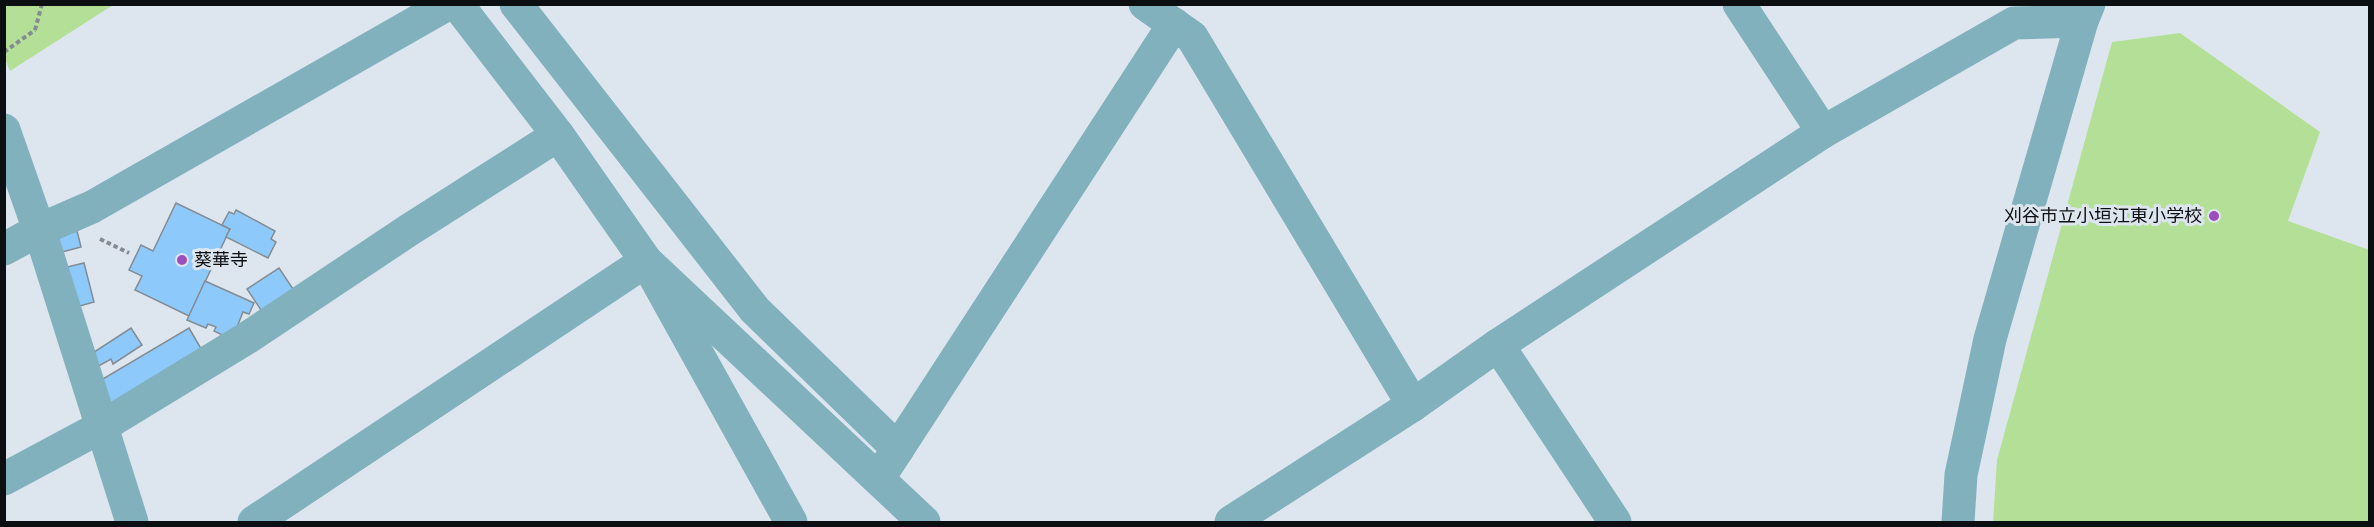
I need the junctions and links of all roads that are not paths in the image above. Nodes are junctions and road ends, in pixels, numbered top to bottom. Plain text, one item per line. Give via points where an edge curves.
1 (448, 4) edge
2 (457, 4) edge
3 (516, 4) edge
4 (1144, 4) edge
5 (1739, 4) edge
6 (2086, 13) edge
7 (1174, 24) junction
8 (4, 130) edge
9 (1823, 132) junction
10 (558, 135) junction
11 (39, 230) junction
12 (4, 249) edge
13 (646, 261) junction
14 (1498, 345) junction
15 (1413, 405) junction
16 (101, 427) junction
17 (898, 449) junction
18 (878, 478) junction
19 (4, 479) edge
20 (132, 522) edge
21 (254, 522) edge
22 (791, 522) edge
23 (924, 522) edge
24 (1231, 522) edge
25 (1615, 522) edge
26 (1958, 522) edge

1 - 11 street via 92,207
2 - 10 street
3 - 17 street via 755,310
4 - 7 street
5 - 9 street
6 - 9 street via 2013,23
6 - 26 street via 1990,339 1961,475
7 - 15 street via 1192,37
7 - 17 street
8 - 11 street
9 - 14 street
10 - 13 street
10 - 16 street via 247,338
11 - 12 street
11 - 16 street
13 - 18 street
13 - 21 street
13 - 22 street
14 - 15 street
14 - 25 street
15 - 24 street
16 - 19 street
16 - 20 street
17 - 18 street
18 - 23 street

